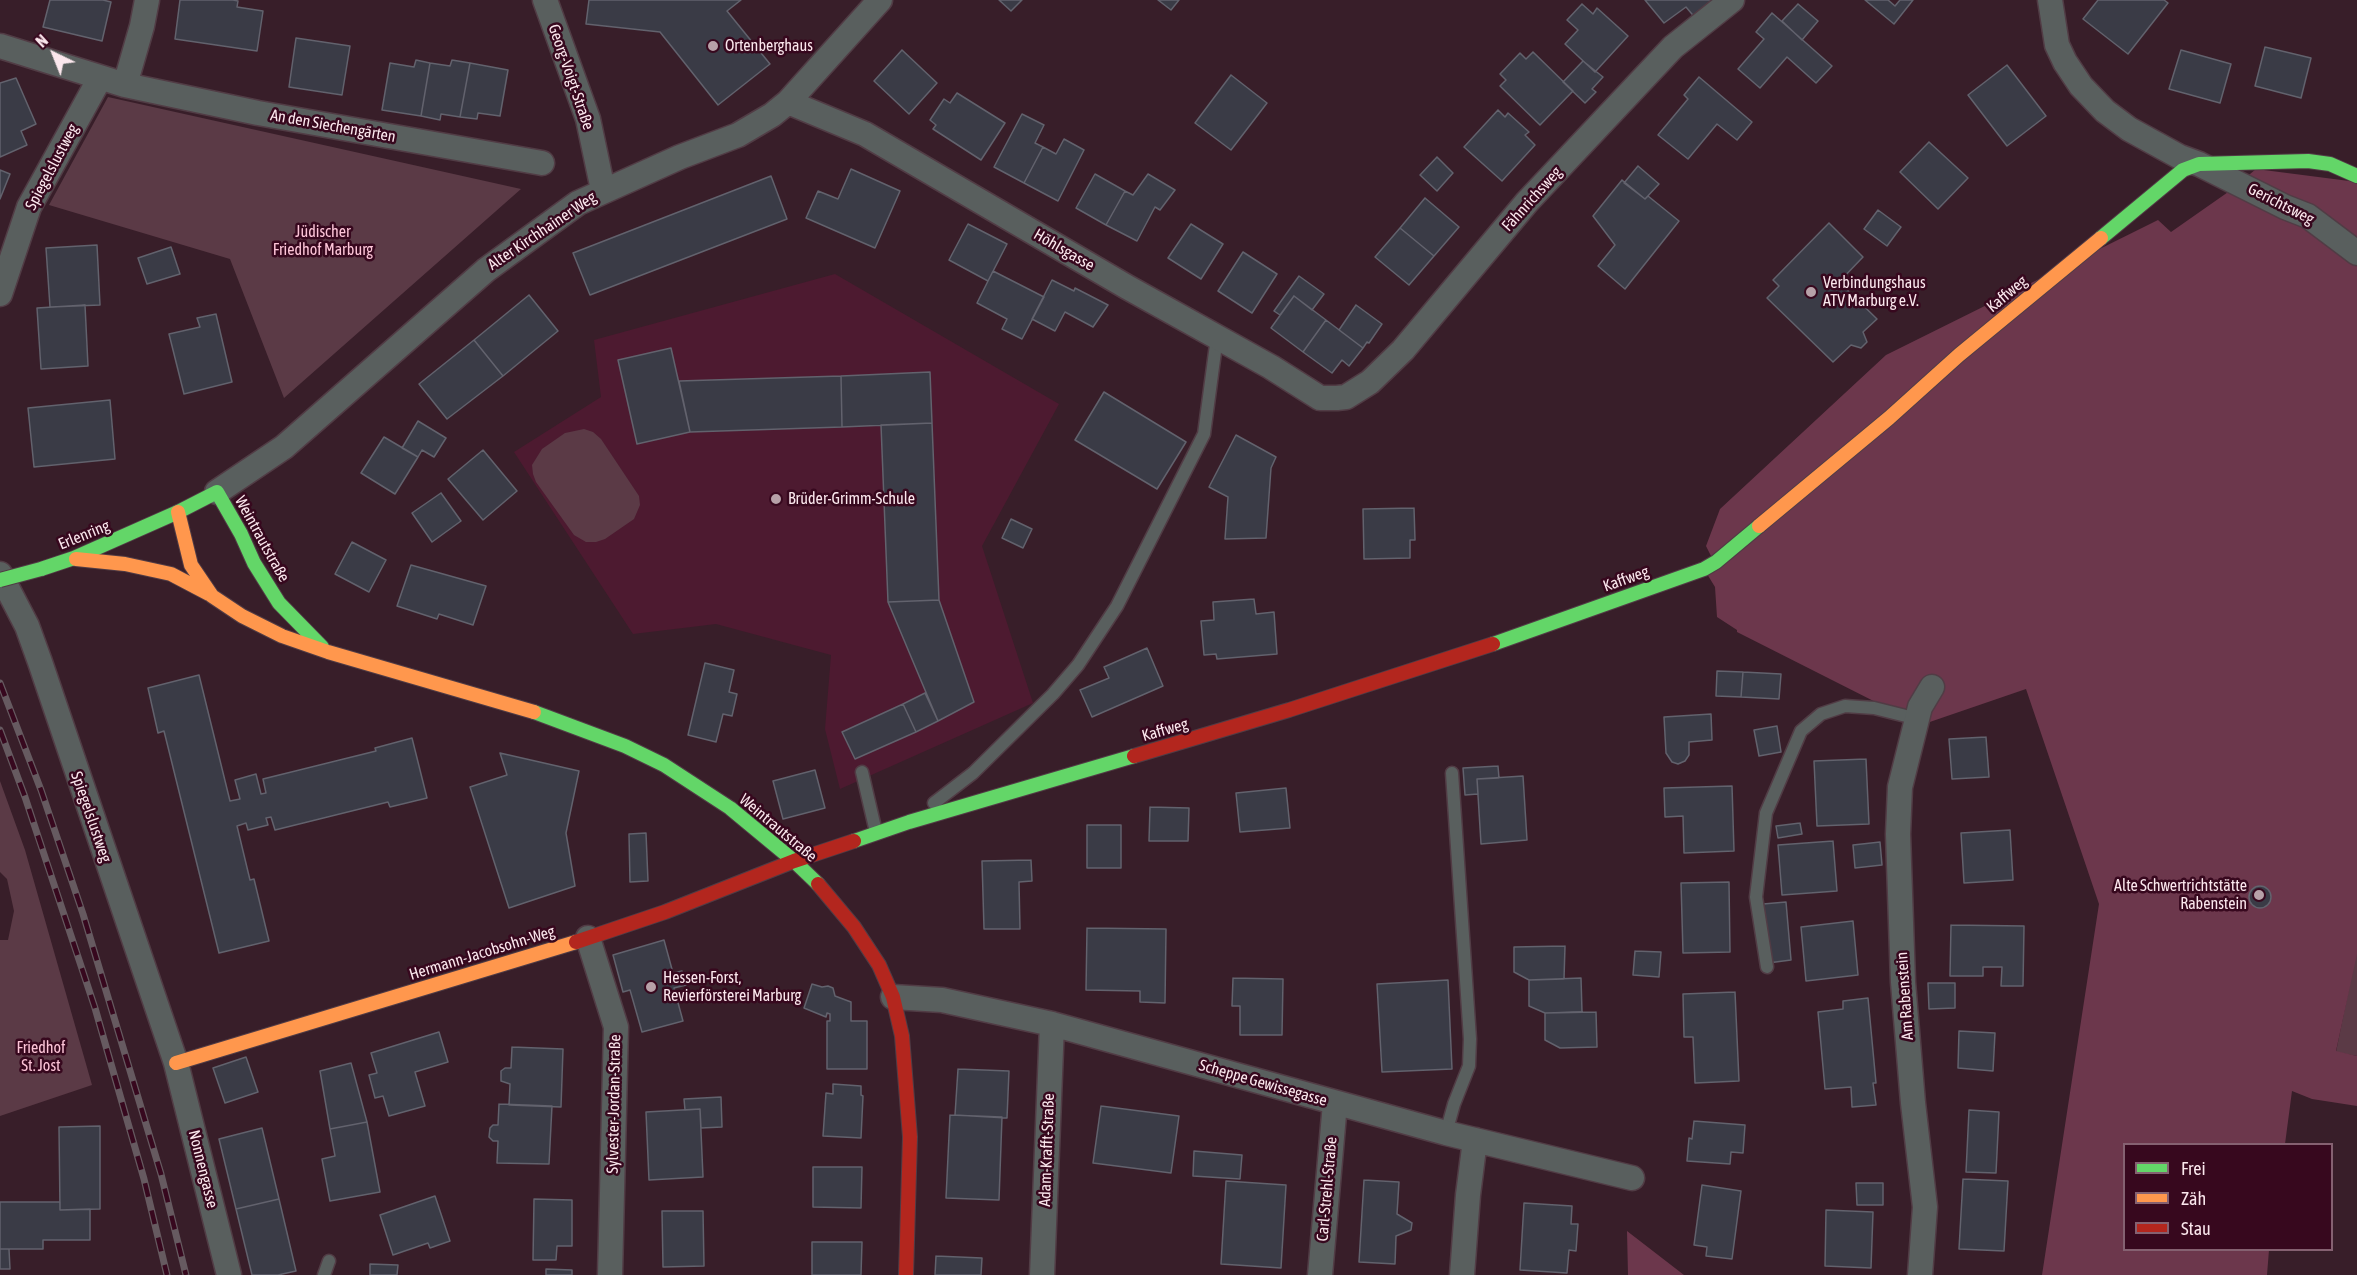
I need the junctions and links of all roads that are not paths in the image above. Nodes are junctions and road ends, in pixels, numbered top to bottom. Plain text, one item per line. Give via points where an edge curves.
1 (147, 0) edge
2 (544, 0) edge
3 (880, 0) edge
4 (1732, 0) edge
5 (2050, 0) edge
6 (0, 46) edge
7 (100, 78) junction
8 (125, 85) junction
9 (788, 102) junction
10 (542, 163) dead end
11 (2199, 164) junction
12 (2357, 176) edge
13 (603, 190) junction
14 (2357, 253) edge
15 (0, 294) edge
16 (1217, 337) junction
17 (1337, 398) joint
18 (217, 492) junction
19 (178, 512) junction
20 (74, 558) junction
21 (0, 574) edge
22 (0, 580) edge
23 (212, 596) junction
24 (328, 652) junction
25 (1932, 687) dead end
26 (1918, 718) junction
27 (861, 772) dead end
28 (1452, 773) dead end
29 (909, 822) junction
30 (876, 833) junction
31 (794, 861) junction
32 (588, 938) junction
33 (1767, 967) dead end
34 (893, 997) junction
35 (1052, 1024) junction
36 (176, 1064) junction
37 (1335, 1103) junction
38 (1446, 1133) junction
39 (1475, 1140) junction
40 (1632, 1178) dead end
41 (329, 1261) dead end
42 (229, 1275) edge
43 (324, 1275) edge
44 (610, 1275) edge
45 (906, 1275) edge
46 (1042, 1275) edge
47 (1320, 1275) edge
48 (1462, 1275) edge
49 (1920, 1275) edge

1 - 8 street
2 - 13 street, Georg-Voigt-Straße via 588,119
3 - 9 street, Alter Kirchhainer Weg
4 - 17 street, Fähnrichsweg via 1673,47 1527,202 1403,350 1370,382 1346,397
5 - 11 street, Gerichtsweg via 2058,45 2081,86 2129,129
6 - 7 street
7 - 8 street
7 - 15 street, Spiegelslustweg via 29,207
8 - 10 street, An den Siechengärten via 258,113
9 - 13 street, Alter Kirchhainer Weg via 738,135
9 - 16 street, Höhlsgasse via 865,134
11 - 12 street, Kaffweg via 2308,161 2330,164
11 - 14 street, Gerichtsweg via 2308,216
11 - 29 street, Kaffweg via 2184,170 2106,233 1716,562 1517,636 1289,710
13 - 18 street, Alter Kirchhainer Weg via 578,203 486,270 284,447
16 - 17 street, Höhlsgasse via 1320,398
16 - 29 lane via 1204,434 1117,606 1078,665 1053,694 973,773
18 - 19 street, Erlenring
18 - 24 street, Weintrautstraße via 279,603
19 - 20 street, Erlenring
19 - 23 street, Weintrautstraße via 191,565
20 - 22 street, Erlenring, bridge
20 - 23 street via 171,573
21 - 36 street, Spiegelslustweg via 27,626 40,662
23 - 24 street, Weintrautstraße via 282,636
24 - 31 street, Weintrautstraße via 525,709 625,746 698,786
25 - 26 street, Am Rabenstein
26 - 33 lane via 1845,706 1821,714 1801,731 1766,813 1756,897
26 - 49 street, Am Rabenstein via 1900,787 1898,834 1903,982 1925,1207
27 - 30 lane
28 - 38 lane via 1470,1039 1469,1066
29 - 30 street, Kaffweg
30 - 31 street, Kaffweg
31 - 32 street, Hermann-Jacobsohn-Weg
31 - 34 street, Weintrautstraße via 854,927 879,965
32 - 36 street, Hermann-Jacobsohn-Weg
32 - 44 street, Sylvester-Jordan-Straße via 616,1027
34 - 35 street, Scheppe Gewissegasse via 942,1000
34 - 45 street, Weintrautstraße via 906,1066 910,1137
35 - 37 street, Scheppe Gewissegasse
35 - 46 street, Adam-Krafft-Straße
36 - 42 street, Nonnengasse
37 - 38 street, Scheppe Gewissegasse
37 - 47 street, Carl-Strehl-Straße
38 - 39 street, Scheppe Gewissegasse
39 - 40 street, Scheppe Gewissegasse
39 - 48 street
41 - 43 lane

